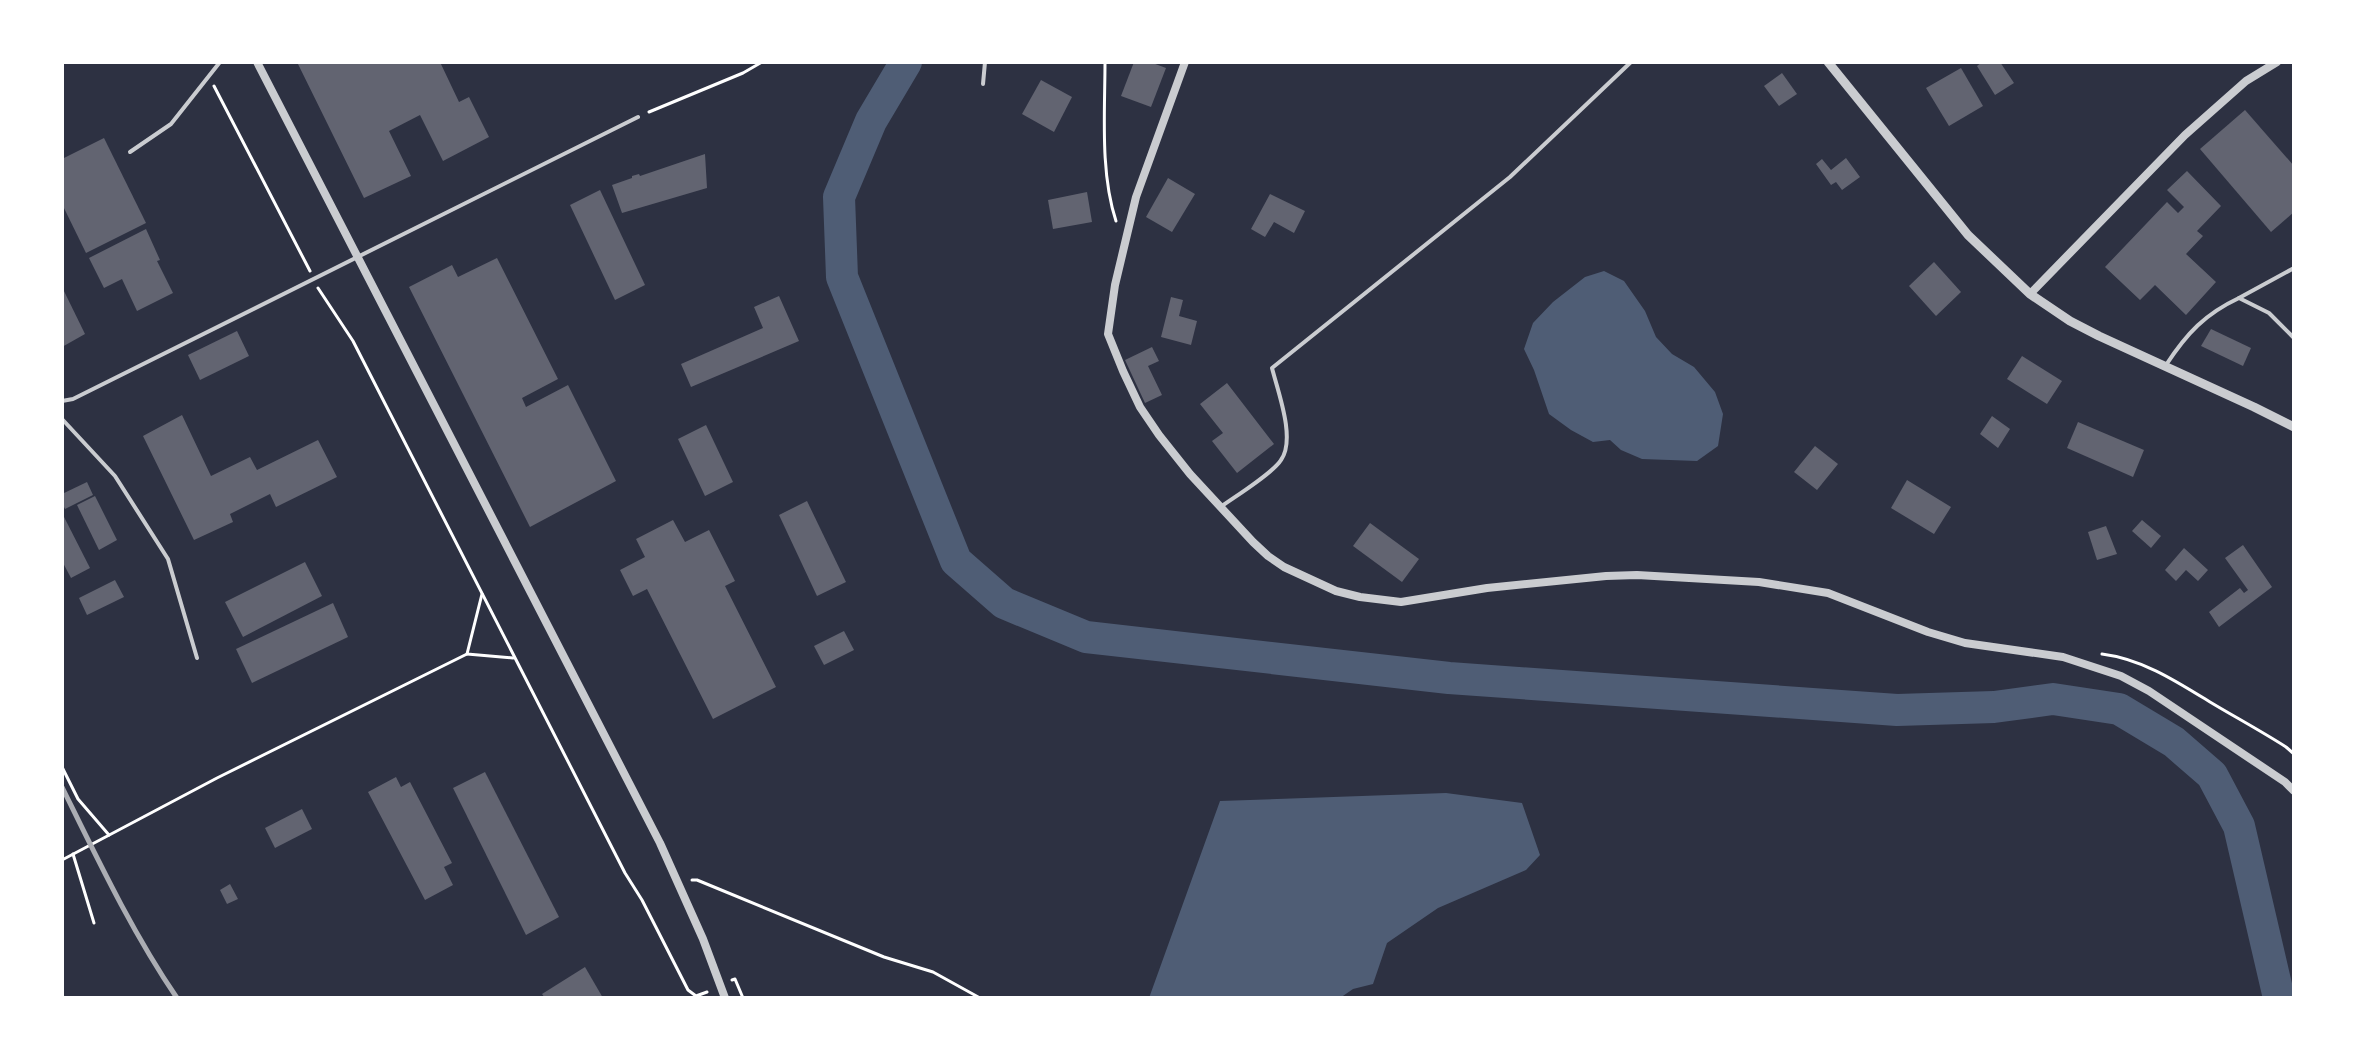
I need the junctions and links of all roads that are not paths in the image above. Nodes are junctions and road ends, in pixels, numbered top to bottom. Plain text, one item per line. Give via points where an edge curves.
1 (220, 62) edge
2 (257, 62) edge
3 (985, 62) edge
4 (1185, 62) edge
5 (1631, 62) edge
6 (1828, 62) edge
7 (2277, 62) edge
8 (983, 84) dead end
9 (638, 117) road end
10 (130, 152) dead end
11 (356, 256) junction
12 (2294, 268) edge
13 (2030, 294) junction
14 (2239, 298) junction
15 (2294, 338) edge
16 (2165, 367) junction
17 (62, 401) edge
18 (62, 419) edge
19 (2294, 427) edge
20 (1221, 507) junction
21 (197, 658) dead end
22 (2294, 791) edge
23 (725, 998) edge

1 - 10 lane via 171,124
2 - 11 street
3 - 8 lane
4 - 20 street via 1136,197 1108,334 1140,407
5 - 20 lane via 1510,177 1272,368 1289,439 1281,460
6 - 13 street via 1968,235
7 - 13 street via 2246,81 2185,135
9 - 11 lane
11 - 17 lane
11 - 23 street via 678,881
12 - 14 lane
13 - 16 street via 2070,321
14 - 15 lane via 2269,313
14 - 16 lane via 2203,321
16 - 19 street
18 - 21 lane via 115,476 168,559
20 - 22 street via 1284,567 1336,591 1382,601 1637,575 1759,582 1828,593 1965,643 2063,657 2121,676

